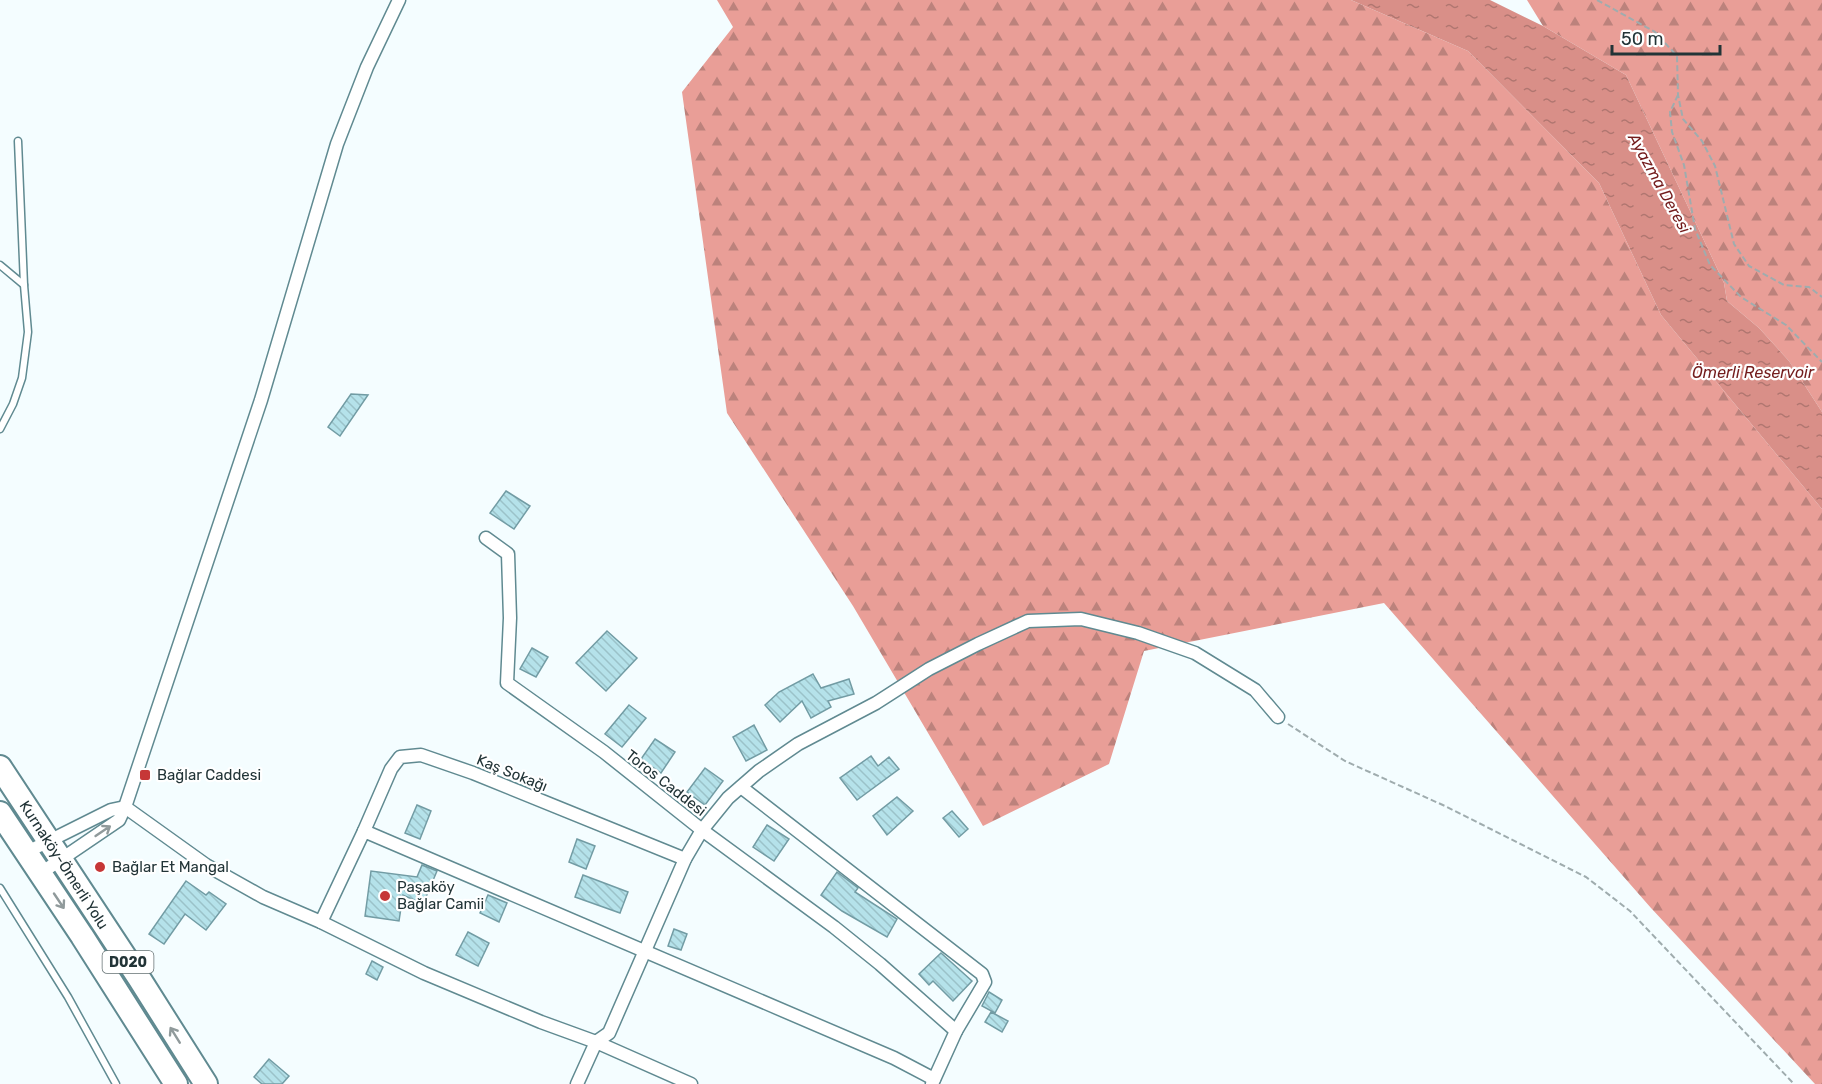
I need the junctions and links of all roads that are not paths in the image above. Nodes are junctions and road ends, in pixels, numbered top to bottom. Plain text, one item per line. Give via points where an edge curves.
1 (399, 0) edge
2 (18, 141) dead end
3 (0, 265) edge
4 (24, 285) junction
5 (0, 429) edge
6 (486, 538) dead end
7 (1278, 717) road end
8 (0, 767) edge
9 (741, 787) junction
10 (125, 807) junction
11 (0, 813) edge
12 (702, 830) junction
13 (364, 831) junction
14 (47, 841) junction
15 (27, 852) junction
16 (685, 859) junction
17 (60, 860) junction
18 (41, 873) junction
19 (0, 888) edge
20 (321, 922) junction
21 (645, 951) junction
22 (956, 1032) junction
23 (596, 1042) junction
24 (658, 1070) junction
25 (933, 1082) edge
26 (116, 1084) edge
27 (176, 1084) edge
28 (206, 1084) edge
29 (577, 1084) edge
30 (655, 1084) edge
31 (691, 1084) edge

1 - 10 street via 337,144 261,400
2 - 4 lane
3 - 4 lane
4 - 5 lane via 27,354 16,396
6 - 12 street, Toros Caddesi via 508,554 507,682
7 - 9 street via 1255,690 1195,653 1081,619 1028,621 929,669 876,703 798,744
8 - 14 highway, Kurnaköy-Ömerli Yolu / D020
9 - 12 street
9 - 22 street via 982,974 985,982
10 - 14 street
17 -> 10 street via 119,820
10 - 20 street via 232,881
11 - 15 highway, Kurnaköy-Ömerli Yolu / D020
12 - 16 street, Toros Caddesi
12 - 22 street via 834,927
13 - 16 street, Kaş Sokağı via 391,769 400,757 421,755
13 - 20 street, Kaş Sokağı
13 - 21 street
14 - 15 street
14 - 17 highway, Kurnaköy-Ömerli Yolu / D020
15 - 18 highway, Kurnaköy-Ömerli Yolu / D020
16 - 21 street, Toros Caddesi
17 - 18 street
28 -> 17 highway, Kurnaköy-Ömerli Yolu / D020
18 -> 27 highway, Kurnaköy-Ömerli Yolu / D020
19 - 26 lane via 68,997
20 - 23 street via 424,973
21 - 23 street, Toros Caddesi via 609,1033
21 - 25 street via 894,1058
22 - 25 street
23 - 24 street
23 - 29 street, Toros Caddesi
24 - 30 street
24 - 31 street

